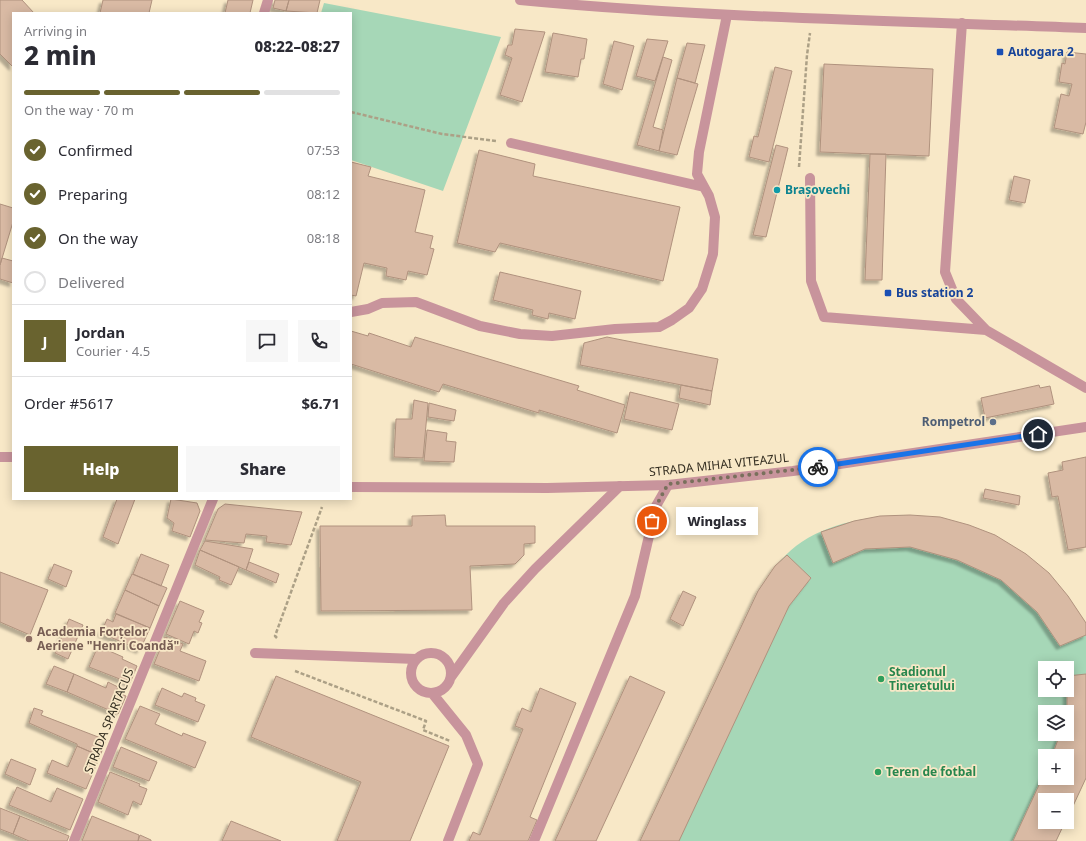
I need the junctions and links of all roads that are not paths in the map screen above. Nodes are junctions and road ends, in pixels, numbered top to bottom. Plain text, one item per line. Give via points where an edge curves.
1 (268, 0) edge
2 (520, 0) edge
3 (601, 4) edge
4 (264, 12) edge
5 (727, 15) junction
6 (962, 24) junction
7 (1086, 28) edge
8 (511, 142) road end
9 (810, 178) dead end
10 (704, 187) junction
11 (352, 312) edge
12 (986, 330) junction
13 (1086, 388) edge
14 (1086, 427) edge
15 (0, 457) edge
16 (12, 457) edge
17 (668, 484) junction
18 (620, 486) junction
19 (352, 487) edge
20 (213, 500) edge
21 (255, 653) dead end
22 (416, 660) junction
23 (451, 677) junction
24 (432, 693) junction
25 (74, 841) edge
26 (448, 841) edge
27 (534, 841) edge

1 - 4 street
2 - 3 street
3 - 5 street
5 - 6 street
5 - 10 street via 699,152 697,174
6 - 7 street
6 - 12 street via 945,272 956,299
8 - 10 street
9 - 12 street via 811,281 824,317
10 - 11 street via 715,217 713,254 702,289 689,308 659,327 546,335 520,334 480,326 416,302 382,303
12 - 13 street
14 - 17 street, STRADA MIHAI VITEAZUL via 793,471
15 - 16 street
17 - 18 street, STRADA MIHAI VITEAZUL
17 - 27 street via 656,506 635,596
18 - 19 street, STRADA MIHAI VITEAZUL
18 - 23 street via 504,603
20 - 25 street, STRADA SPARTACUS
21 - 22 street
22 - 23 street via 427,653 440,655 449,664
22 - 24 street via 412,665 412,679 420,689
23 - 24 street via 445,688
24 - 26 street via 466,735 478,764

